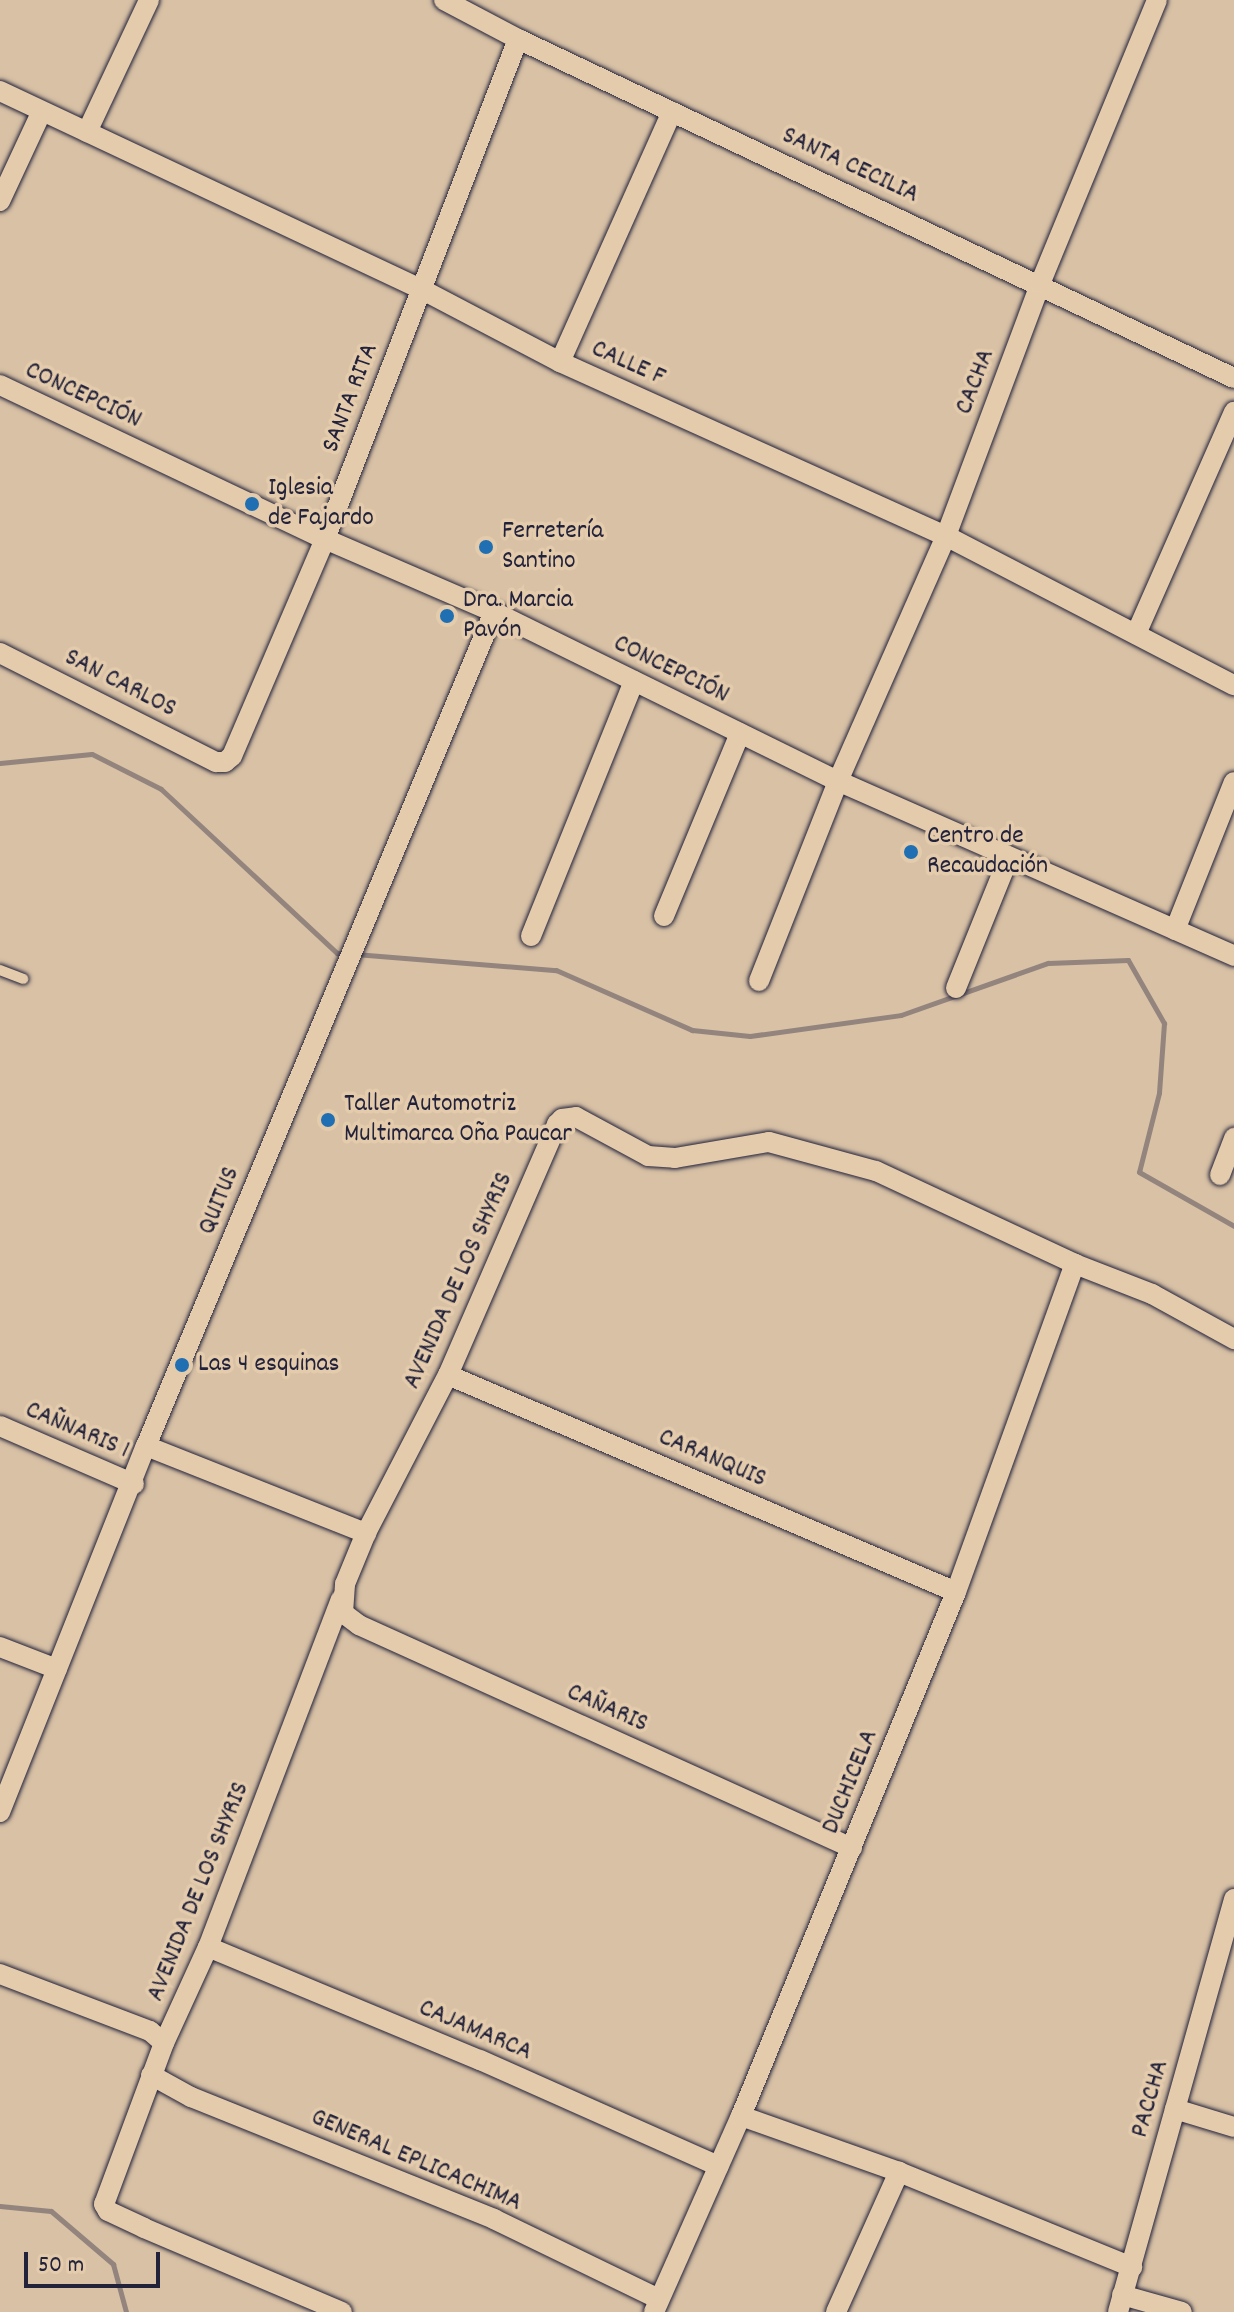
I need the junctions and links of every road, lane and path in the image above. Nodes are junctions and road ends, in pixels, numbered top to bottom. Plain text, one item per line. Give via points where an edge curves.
1 (149, 0) edge
2 (444, 0) edge
3 (1157, 0) edge
4 (518, 39) junction
5 (0, 91) edge
6 (42, 111) junction
7 (672, 112) junction
8 (87, 132) junction
9 (0, 201) edge
10 (1040, 284) junction
11 (421, 289) junction
12 (560, 362) junction
13 (1234, 378) edge
14 (0, 385) edge
15 (1234, 412) edge
16 (946, 536) junction
17 (325, 539) junction
18 (494, 612) junction
19 (1136, 634) junction
20 (0, 653) edge
21 (634, 681) junction
22 (1234, 685) edge
23 (740, 733) junction
24 (216, 762) joint
25 (838, 781) junction
26 (1234, 782) edge
27 (1009, 857) junction
28 (664, 916) dead end
29 (1175, 930) junction
30 (531, 936) dead end
31 (1234, 956) edge
32 (0, 970) edge
33 (23, 979) dead end
34 (759, 981) dead end
35 (956, 988) dead end
36 (1234, 1138) edge
37 (1220, 1175) dead end
38 (1075, 1264) junction
39 (1234, 1339) edge
40 (448, 1375) junction
41 (0, 1426) edge
42 (146, 1446) junction
43 (134, 1484) junction
44 (366, 1533) junction
45 (956, 1592) junction
46 (342, 1606) junction
47 (0, 1647) edge
48 (57, 1669) junction
49 (0, 1812) edge
50 (852, 1848) junction
51 (1234, 1899) edge
52 (208, 1947) junction
53 (0, 1974) edge
54 (164, 2043) junction
55 (151, 2075) junction
56 (1175, 2109) junction
57 (741, 2116) junction
58 (1234, 2127) edge
59 (718, 2166) junction
60 (899, 2172) junction
61 (1132, 2267) junction
62 (1120, 2304) edge
63 (657, 2305) edge
64 (342, 2312) edge
65 (836, 2312) edge
66 (1182, 2312) edge

1 - 8 street
2 - 4 street, SANTA CECILIA
3 - 10 street, CACHA
4 - 7 street, SANTA CECILIA
4 - 11 street, SANTA RITA
5 - 6 street, CALLE F
6 - 8 street, CALLE F
6 - 9 street
7 - 10 street, SANTA CECILIA
7 - 12 street
8 - 11 street, CALLE F
10 - 13 street, SANTA CECILIA
10 - 16 street, CACHA
11 - 12 street, CALLE F
11 - 17 street, SANTA RITA
12 - 16 street, CALLE F
14 - 17 street, CONCEPCIÓN
15 - 19 street
16 - 19 street, CALLE F
16 - 25 street, CACHA
17 - 18 street, CONCEPCIÓN
17 - 24 street, SANTA RITA via 232,756
18 - 21 street, CONCEPCIÓN
18 - 42 street, QUITUS
19 - 22 street, CALLE F
20 - 24 street, SAN CARLOS
21 - 23 street, CONCEPCIÓN
21 - 30 street
23 - 25 street, CONCEPCIÓN
23 - 28 street
25 - 27 street, CONCEPCIÓN
25 - 34 street, CACHA
26 - 29 street
27 - 29 street, CONCEPCIÓN
27 - 35 street
29 - 31 street, CONCEPCIÓN
32 - 33 lane
36 - 37 street
38 - 39 street, AVENIDA DE LOS SHYRIS via 1152,1294
38 - 40 street, AVENIDA DE LOS SHYRIS via 876,1171 769,1142 675,1158 648,1156 569,1117 557,1124
38 - 45 street, DUCHICELA
40 - 44 street, AVENIDA DE LOS SHYRIS
40 - 45 street, CARANQUIS
41 - 43 street, CAÑNARIS 1
42 - 43 street, QUITUS
42 - 44 street
43 - 48 street, QUITUS
44 - 46 street, AVENIDA DE LOS SHYRIS
45 - 50 street, DUCHICELA
46 - 50 street, CAÑARIS via 359,1625
46 - 52 street, AVENIDA DE LOS SHYRIS
47 - 48 street
48 - 49 street, QUITUS
50 - 57 street, DUCHICELA
51 - 56 street, PACCHA
52 - 54 street, AVENIDA DE LOS SHYRIS
52 - 59 street, CAJAMARCA
53 - 54 street via 150,2031
54 - 55 street, AVENIDA DE LOS SHYRIS
55 - 63 street, GENERAL EPLICACHIMA via 191,2097 494,2219
55 - 64 street, AVENIDA DE LOS SHYRIS via 104,2204 108,2211
56 - 58 street
56 - 61 street, PACCHA
57 - 59 street, DUCHICELA
57 - 60 street
59 - 63 street, DUCHICELA
60 - 61 street
60 - 65 street
61 - 62 street, PACCHA
62 - 66 street

